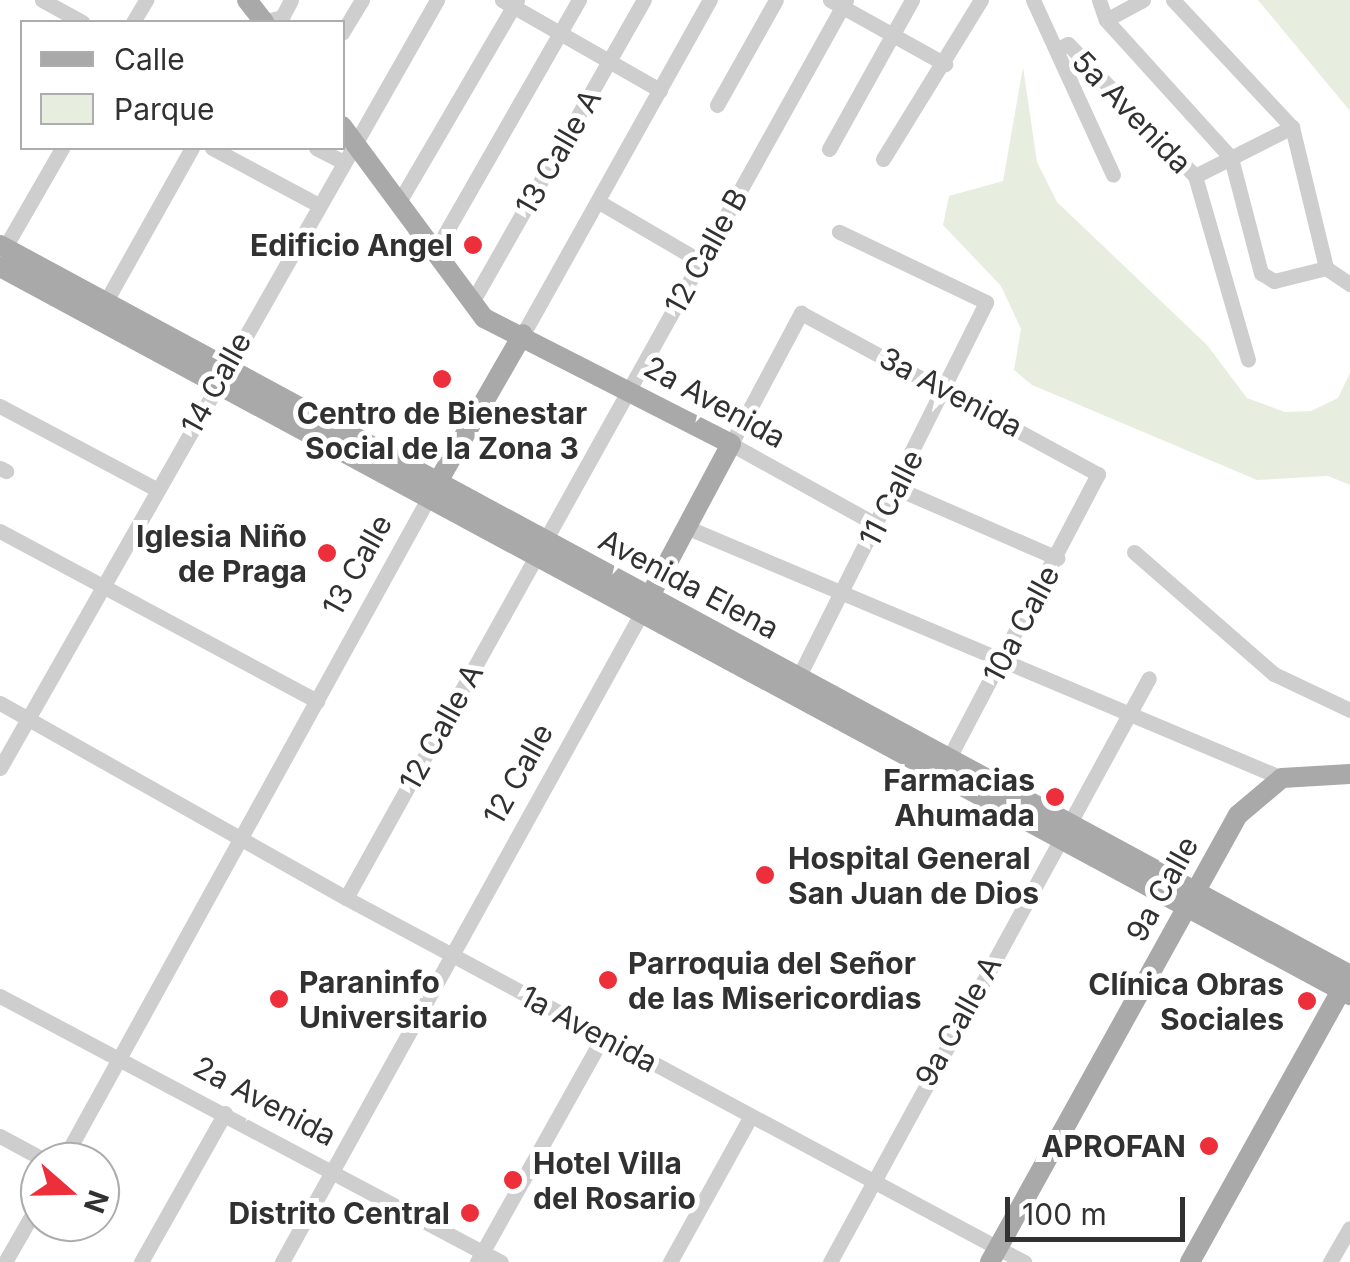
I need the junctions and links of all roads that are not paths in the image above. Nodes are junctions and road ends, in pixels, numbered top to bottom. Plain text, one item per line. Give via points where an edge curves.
1 (42, 0) edge
2 (292, 0) edge
3 (362, 0) edge
4 (437, 0) edge
5 (579, 0) edge
6 (644, 0) edge
7 (710, 0) edge
8 (776, 0) edge
9 (912, 0) edge
10 (981, 0) edge
11 (1033, 0) edge
12 (1099, 0) edge
13 (1143, 0) edge
14 (1173, 0) edge
15 (511, 2) edge
16 (839, 2) edge
17 (78, 20) edge
18 (271, 20) edge
19 (1106, 20) junction
20 (345, 28) edge
21 (560, 34) junction
22 (892, 35) junction
23 (1058, 49) junction
24 (610, 62) junction
25 (945, 64) junction
26 (660, 90) junction
27 (717, 105) dead end
28 (1292, 127) junction
29 (348, 133) edge
30 (829, 149) dead end
31 (61, 150) edge
32 (191, 150) edge
33 (216, 150) edge
34 (320, 150) edge
35 (344, 150) edge
36 (1231, 158) junction
37 (884, 160) dead end
38 (341, 161) junction
39 (1112, 175) dead end
40 (1195, 176) junction
41 (399, 202) junction
42 (599, 202) junction
43 (317, 204) junction
44 (839, 232) dead end
45 (434, 253) junction
46 (1, 254) edge
47 (700, 261) junction
48 (1326, 268) junction
49 (1350, 284) edge
50 (101, 310) junction
51 (478, 311) junction
52 (801, 313) joint
53 (523, 334) junction
54 (507, 360) junction
55 (1248, 360) dead end
56 (220, 375) junction
57 (629, 388) junction
58 (945, 390) junction
59 (0, 406) edge
60 (731, 444) junction
61 (1098, 474) joint
62 (896, 488) junction
63 (433, 489) junction
64 (156, 490) junction
65 (877, 525) junction
66 (686, 527) junction
67 (0, 531) edge
68 (541, 548) junction
69 (1134, 552) dead end
70 (1056, 558) junction
71 (102, 586) junction
72 (842, 594) junction
73 (646, 604) junction
74 (1001, 661) junction
75 (1149, 678) dead end
76 (795, 685) junction
77 (317, 701) junction
78 (0, 703) edge
79 (1350, 710) edge
80 (1129, 714) junction
81 (28, 718) junction
82 (945, 766) junction
83 (0, 768) edge
84 (1350, 774) edge
85 (1282, 778) junction
86 (1063, 830) junction
87 (241, 840) junction
88 (346, 898) junction
89 (1192, 899) junction
90 (452, 954) junction
91 (1348, 982) edge
92 (0, 996) edge
93 (602, 1037) junction
94 (120, 1059) junction
95 (225, 1114) junction
96 (751, 1116) junction
97 (73, 1142) edge
98 (332, 1172) junction
99 (872, 1181) junction
100 (1350, 1228) edge
101 (20, 1236) edge
102 (994, 1255) edge
103 (480, 1257) edge
104 (5, 1262) edge
105 (141, 1262) edge
106 (282, 1262) edge
107 (501, 1262) edge
108 (670, 1262) edge
109 (830, 1262) edge
110 (1024, 1262) edge
111 (1190, 1262) edge
112 (1330, 1262) edge

1 - 17 street
2 - 18 street via 282,17
3 - 20 street
4 - 29 street, 14 Calle
5 - 21 street
6 - 24 street, 13 Calle A
7 - 26 street, 13 Calle
8 - 27 street
9 - 22 street
10 - 25 street
11 - 23 street, 5a Avenida
12 - 19 street
13 - 19 street
14 - 28 street
15 - 21 street
15 - 41 street
16 - 22 street
16 - 47 street, 12 Calle B
19 - 36 street
21 - 24 street
21 - 45 street
22 - 25 street
22 - 30 street
23 - 39 street
23 - 40 street, 5a Avenida via 1068,44
24 - 26 street
24 - 51 street, 13 Calle A
25 - 37 street
26 - 42 street, 13 Calle
28 - 36 street
28 - 48 street
29 - 41 main road
31 - 46 street
32 - 50 street
33 - 43 street
34 - 38 street
35 - 38 street, 14 Calle
36 - 40 street
36 - 48 street via 1266,279
38 - 43 street, 14 Calle
40 - 55 street, 5a Avenida
41 - 45 main road
42 - 47 street
42 - 53 street, 13 Calle
43 - 56 street, 14 Calle
44 - 58 street, 11 Calle via 986,302
45 - 51 main road
46 - 50 main road, Avenida Elena
47 - 57 street, 12 Calle B
48 - 49 street
50 - 56 main road, Avenida Elena
51 - 53 main road, 2a Avenida
51 - 54 main road
52 - 58 street, 3a Avenida
52 - 60 street, 12 Calle
53 - 54 main road, 13 Calle
53 - 57 main road, 2a Avenida
54 - 63 main road, 13 Calle
56 - 63 main road, Avenida Elena
56 - 64 street, 14 Calle
57 - 60 main road, 2a Avenida
57 - 68 street, 12 Calle B
58 - 61 street, 3a Avenida
58 - 62 street, 11 Calle
59 - 64 street
60 - 65 street, 2a Avenida
60 - 66 main road, 12 Calle
61 - 70 street, 10a Calle
62 - 65 street, 11 Calle
62 - 70 street
63 - 68 main road, Avenida Elena
63 - 77 street, 13 Calle
64 - 71 street, 14 Calle
65 - 72 street, 11 Calle
66 - 72 street
66 - 73 main road, 12 Calle
67 - 71 street
68 - 73 main road, Avenida Elena
68 - 88 street, 12 Calle A
69 - 79 street via 1274,674
70 - 74 street, 10a Calle
71 - 77 street
71 - 81 street, 14 Calle
72 - 74 street
72 - 76 street, 11 Calle
73 - 76 main road, Avenida Elena
73 - 90 street, 12 Calle
74 - 80 street
74 - 82 street, 10a Calle
75 - 80 street, 9a Calle A
76 - 82 main road, Avenida Elena
77 - 87 street, 13 Calle
78 - 81 street, 1a Avenida
80 - 85 street
80 - 86 street, 9a Calle A
81 - 83 street, 14 Calle
81 - 87 street, 1a Avenida
82 - 86 main road, Avenida Elena
84 - 85 main road
85 - 89 main road, 9a Calle via 1238,814
86 - 89 main road, Avenida Elena
86 - 99 street, 9a Calle A
87 - 88 street, 1a Avenida
87 - 94 street, 13 Calle
88 - 90 street, 1a Avenida
89 - 91 main road, Avenida Elena
89 - 102 main road, 9a Calle
90 - 93 street, 1a Avenida
90 - 98 street, 12 Calle
91 - 111 main road
92 - 94 street, 2a Avenida
93 - 96 street, 1a Avenida
93 - 103 street
94 - 95 street, 2a Avenida
94 - 97 street, 13 Calle
95 - 98 street, 2a Avenida
95 - 105 street
96 - 99 street, 1a Avenida
96 - 108 street
98 - 103 street, 2a Avenida
98 - 106 street, 12 Calle
99 - 102 street, 1a Avenida
99 - 109 street, 9a Calle A
100 - 112 street
101 - 104 street
102 - 110 street, 1a Avenida
103 - 107 street, 2a Avenida

